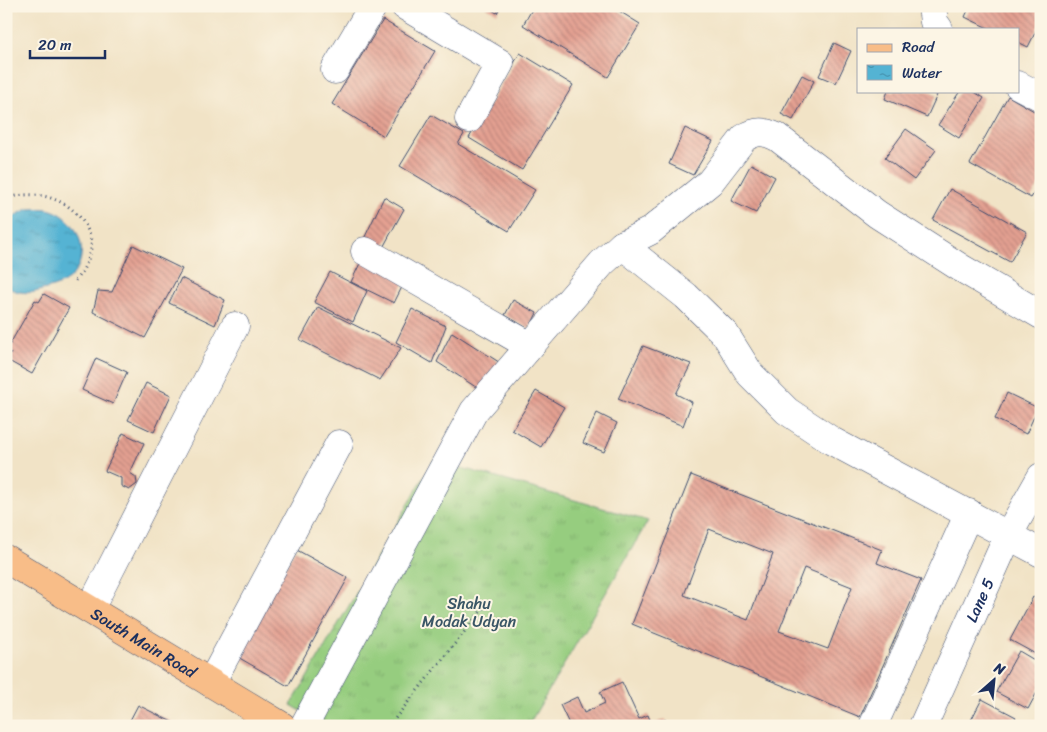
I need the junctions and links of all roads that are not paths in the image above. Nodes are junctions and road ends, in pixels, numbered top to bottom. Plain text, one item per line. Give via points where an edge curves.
1 (373, 6) edge
2 (405, 6) edge
3 (932, 6) edge
4 (938, 28) edge
5 (335, 70) dead end
6 (1020, 86) edge
7 (1041, 97) edge
8 (469, 119) dead end
9 (622, 246) junction
10 (364, 251) dead end
11 (1041, 315) edge
12 (235, 326) dead end
13 (530, 346) junction
14 (339, 444) dead end
15 (1041, 477) edge
16 (968, 513) junction
17 (1009, 534) junction
18 (1041, 553) edge
19 (6, 558) edge
20 (90, 609) junction
21 (211, 683) junction
22 (282, 726) edge
23 (304, 726) edge
24 (873, 726) edge
25 (923, 726) edge

1 - 5 street
2 - 8 street via 500,63
3 - 4 street
6 - 7 street
9 - 11 street via 650,230 704,188 744,138 762,130 777,137 886,219
9 - 13 street via 602,263
9 - 16 street via 686,296 725,334 750,374 787,411 832,441
10 - 13 street
12 - 20 street
13 - 23 street via 474,411
14 - 21 street
15 - 17 street, Lane 5
16 - 17 street
16 - 24 street
17 - 18 street
17 - 25 street, Lane 5
19 - 20 main road, South Main Road
20 - 21 main road, South Main Road
21 - 22 main road, South Main Road

